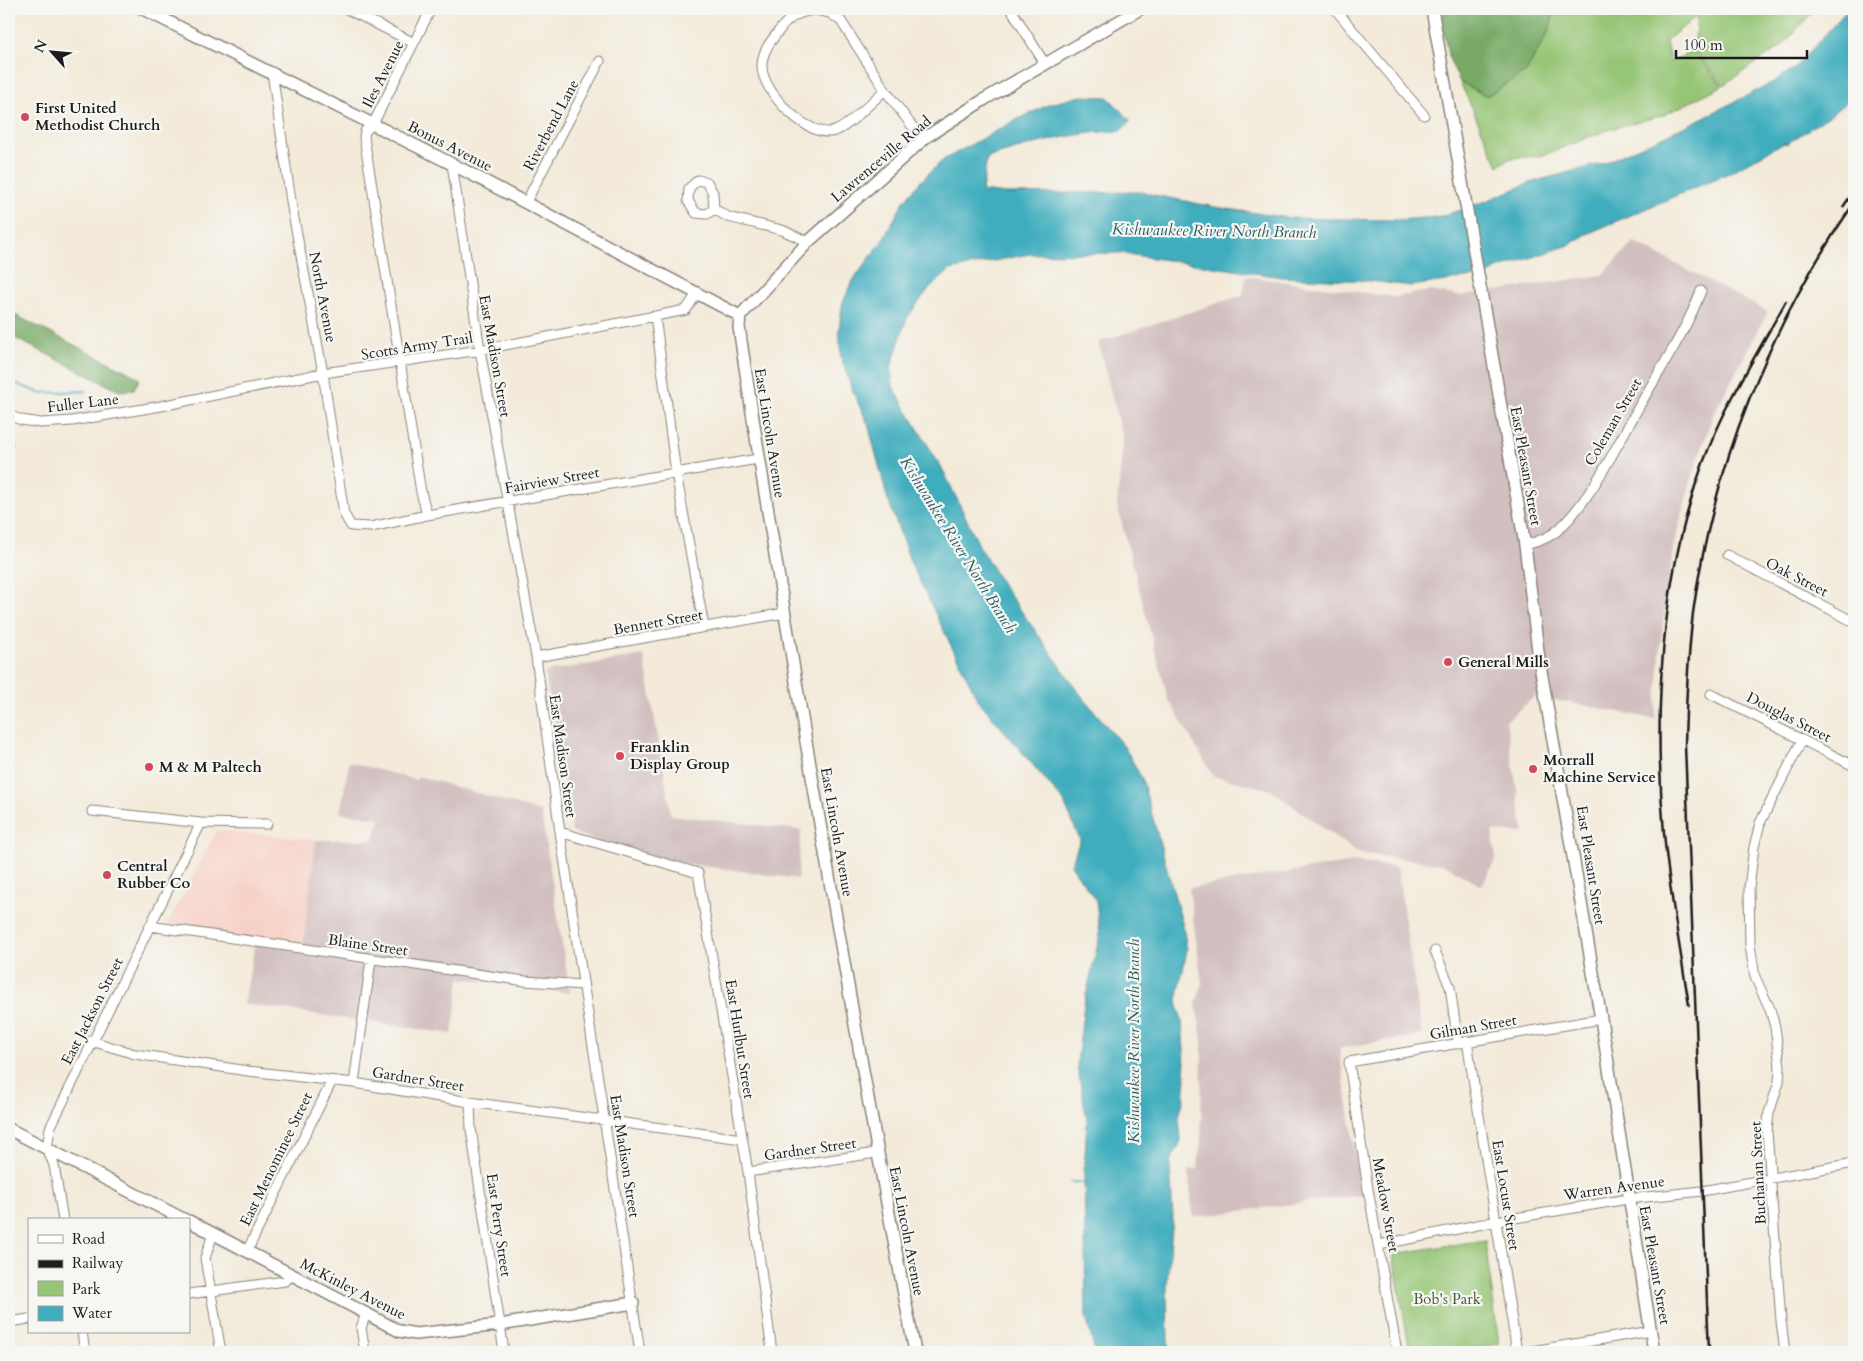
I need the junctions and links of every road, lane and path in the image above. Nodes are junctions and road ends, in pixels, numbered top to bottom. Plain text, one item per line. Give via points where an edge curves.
1 (143, 9) edge
2 (347, 9) edge
3 (431, 9) edge
4 (1011, 9) edge
5 (1140, 9) edge
6 (1334, 9) edge
7 (1432, 9) edge
8 (414, 43) junction
9 (600, 61) dead end
10 (1045, 64) junction
11 (272, 72) junction
12 (885, 90) junction
13 (1424, 115) dead end
14 (373, 124) junction
15 (926, 137) junction
16 (452, 164) junction
17 (526, 202) junction
18 (714, 209) dead end
19 (808, 242) junction
20 (1701, 291) dead end
21 (698, 292) junction
22 (655, 316) junction
23 (740, 316) junction
24 (480, 350) junction
25 (401, 362) junction
26 (323, 373) junction
27 (161, 406) joint
28 (9, 414) edge
29 (758, 459) junction
30 (676, 473) junction
31 (506, 502) junction
32 (427, 515) junction
33 (351, 526) joint
34 (1525, 545) junction
35 (1727, 555) dead end
36 (785, 613) junction
37 (1854, 622) edge
38 (704, 627) junction
39 (536, 657) junction
40 (1711, 694) dead end
41 (1802, 740) junction
42 (1854, 766) edge
43 (92, 811) dead end
44 (201, 823) junction
45 (267, 824) dead end
46 (560, 832) junction
47 (150, 926) junction
48 (1435, 951) dead end
49 (372, 960) junction
50 (583, 985) junction
51 (1601, 1019) junction
52 (91, 1041) junction
53 (1467, 1042) junction
54 (1458, 1043) junction
55 (1349, 1062) joint
56 (332, 1081) junction
57 (354, 1083) junction
58 (470, 1102) junction
59 (606, 1120) junction
60 (9, 1129) edge
61 (742, 1139) junction
62 (47, 1149) junction
63 (876, 1153) junction
64 (1854, 1163) edge
65 (748, 1172) junction
66 (1770, 1179) junction
67 (1628, 1199) junction
68 (63, 1218) edge
69 (181, 1218) edge
70 (1497, 1221) junction
71 (190, 1223) edge
72 (212, 1234) junction
73 (1379, 1245) junction
74 (247, 1251) junction
75 (292, 1275) junction
76 (211, 1291) junction
77 (190, 1294) edge
78 (633, 1303) junction
79 (366, 1313) junction
80 (28, 1319) edge
81 (9, 1322) edge
82 (500, 1325) junction
83 (1651, 1331) junction
84 (82, 1334) edge
85 (85, 1352) edge
86 (221, 1352) edge
87 (364, 1352) edge
88 (504, 1352) edge
89 (640, 1352) edge
90 (772, 1352) edge
91 (915, 1352) edge
92 (1397, 1352) edge
93 (1517, 1352) edge
94 (1526, 1352) edge
95 (1654, 1352) edge
96 (1785, 1352) edge

1 - 11 street, Bonus Avenue
2 - 8 street
3 - 8 street, Iles Avenue
4 - 10 street
5 - 10 street, Lawrenceville Road
6 - 13 street
7 - 34 street, East Pleasant Street
8 - 14 street, Iles Avenue
9 - 17 street, Riverbend Lane
10 - 15 street, Lawrenceville Road
11 - 14 street, Bonus Avenue
11 - 26 street, North Avenue via 292,208
12 - 12 street via 843,127 821,132 793,115 772,94 762,74 762,59 767,46 790,18 809,11 822,11 842,21
12 - 15 street via 912,126
14 - 16 street, Bonus Avenue
14 - 25 street, Iles Avenue via 365,131 364,137
15 - 19 street, Lawrenceville Road
16 - 17 street, Bonus Avenue
16 - 24 street, East Madison Street
17 - 21 street, Bonus Avenue
18 - 19 street via 728,217 782,230
19 - 23 street, Lawrenceville Road
20 - 34 street, Coleman Street via 1694,311 1609,460 1578,507 1558,530 1538,542
21 - 22 street, Scotts Army Trail via 686,310
21 - 23 street, Bonus Avenue
22 - 24 street, Scotts Army Trail
22 - 30 street
23 - 29 street, East Lincoln Avenue
24 - 25 street, Scotts Army Trail
24 - 31 street, East Madison Street
25 - 26 street, Scotts Army Trail
25 - 32 street, Iles Avenue
26 - 27 street, Scotts Army Trail
26 - 33 street, North Avenue via 344,514
27 - 28 street, Fuller Lane via 72,421 21,420
29 - 30 street, Fairview Street
29 - 36 street, East Lincoln Avenue
30 - 31 street, Fairview Street
30 - 38 street
31 - 32 street, Fairview Street
31 - 39 street, East Madison Street
32 - 33 street, Fairview Street via 371,527
34 - 51 street, East Pleasant Street via 1540,659
35 - 37 street, Oak Street
36 - 38 street, Bennett Street
36 - 63 street, East Lincoln Avenue
38 - 39 street, Bennett Street
39 - 46 street, East Madison Street
40 - 41 street, Douglas Street
41 - 42 street, Douglas Street
41 - 66 street, Buchanan Street via 1760,823 1749,888 1750,945 1755,977 1770,1009 1780,1066 1779,1082 1767,1120
43 - 44 street
44 - 45 street
44 - 47 street, East Jackson Street
46 - 50 street, East Madison Street
46 - 61 street, East Hurlbut Street via 698,873
47 - 49 street, Blaine Street
47 - 52 street, East Jackson Street
48 - 54 street via 1450,987
49 - 50 street, Blaine Street via 524,981
49 - 57 street
50 - 59 street, East Madison Street
51 - 53 street, Gilman Street
51 - 67 street, East Pleasant Street
52 - 56 street, Gardner Street via 135,1054
52 - 62 street, East Jackson Street via 50,1128
53 - 54 street, Gilman Street
53 - 70 street, East Locust Street
54 - 55 street, Gilman Street
55 - 73 street, Meadow Street
56 - 57 street, Gardner Street
56 - 74 street, East Menominee Street
57 - 58 street, Gardner Street
58 - 59 street, Gardner Street
58 - 82 street, East Perry Street via 471,1129
59 - 61 street, Gardner Street
59 - 78 street, East Madison Street
60 - 62 street
61 - 65 street, East Hurlbut Street
62 - 68 street via 54,1165
62 - 69 street
63 - 65 street, Gardner Street
63 - 91 street, East Lincoln Avenue
64 - 66 street, Warren Avenue
65 - 90 street, East Hurlbut Street
66 - 67 street, Warren Avenue
66 - 96 street, Buchanan Street
67 - 70 street, Warren Avenue
67 - 83 street, East Pleasant Street
70 - 73 street, Warren Avenue
70 - 93 street, East Locust Street
71 - 72 street, McKinley Avenue
72 - 74 street, McKinley Avenue
72 - 76 street via 205,1258
73 - 92 street, Meadow Street
74 - 75 street, McKinley Avenue
75 - 76 street via 285,1281
75 - 79 street, McKinley Avenue
76 - 77 street
76 - 86 street
78 - 82 street, McKinley Avenue
78 - 89 street, East Madison Street
79 - 82 street, McKinley Avenue via 399,1331 416,1334
79 - 87 street via 362,1328
80 - 81 street
82 - 88 street, East Perry Street
83 - 94 street
83 - 95 street, East Pleasant Street
84 - 85 street

